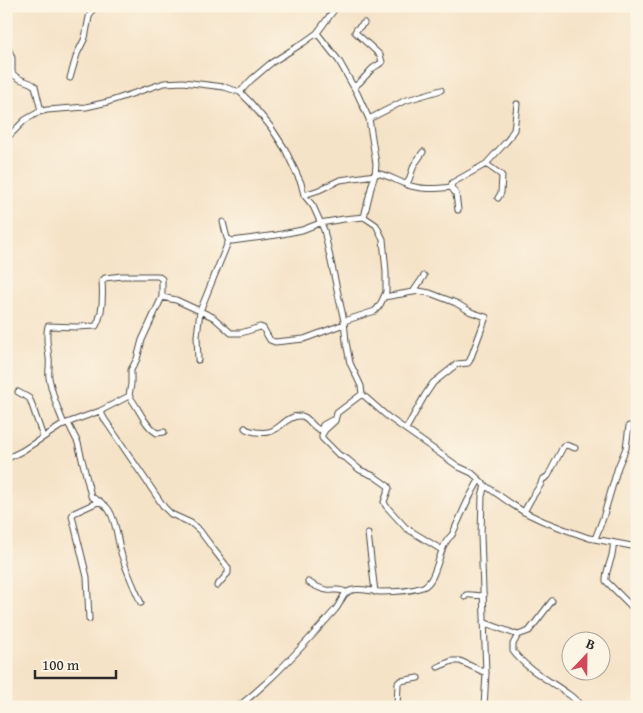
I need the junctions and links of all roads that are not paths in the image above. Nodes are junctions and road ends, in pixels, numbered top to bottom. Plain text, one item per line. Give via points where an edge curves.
1 (94, 6) edge
2 (337, 6) edge
3 (364, 23) dead end
4 (317, 32) junction
5 (6, 44) edge
6 (70, 78) dead end
7 (354, 87) junction
8 (441, 90) dead end
9 (240, 92) junction
10 (517, 104) dead end
11 (41, 111) junction
12 (369, 119) junction
13 (6, 139) edge
14 (423, 152) dead end
15 (486, 164) junction
16 (375, 174) junction
17 (406, 184) junction
18 (451, 187) junction
19 (304, 195) junction
20 (498, 198) dead end
21 (458, 210) dead end
22 (364, 217) junction
23 (224, 222) dead end
24 (320, 223) junction
25 (229, 240) junction
26 (424, 276) dead end
27 (413, 292) junction
28 (162, 297) junction
29 (384, 297) junction
30 (200, 311) junction
31 (344, 322) junction
32 (198, 360) dead end
33 (18, 392) dead end
34 (362, 394) junction
35 (129, 396) junction
36 (100, 410) junction
37 (335, 418) junction
38 (66, 423) junction
39 (629, 426) dead end
40 (245, 428) dead end
41 (406, 429) junction
42 (164, 432) dead end
43 (43, 437) junction
44 (575, 448) dead end
45 (6, 459) edge
46 (481, 482) junction
47 (100, 501) junction
48 (524, 512) junction
49 (368, 534) dead end
50 (595, 539) junction
51 (613, 543) junction
52 (636, 547) edge
53 (442, 550) junction
54 (308, 582) dead end
55 (217, 586) dead end
56 (375, 592) junction
57 (347, 593) junction
58 (484, 595) junction
59 (465, 597) dead end
60 (552, 601) dead end
61 (141, 603) dead end
62 (637, 612) edge
63 (89, 619) dead end
64 (483, 622) junction
65 (518, 635) junction
66 (438, 667) dead end
67 (486, 673) junction
68 (418, 678) dead end
69 (237, 707) edge
70 (397, 707) edge
71 (484, 707) edge
72 (583, 707) edge

1 - 6 street
2 - 4 street
3 - 7 street via 356,33 380,56 382,62
4 - 7 street
4 - 9 street via 271,63
5 - 11 street via 12,58 12,73 35,86
7 - 12 street
8 - 12 street via 404,101
9 - 11 street via 224,87 172,82 86,107
9 - 19 street via 270,126 285,150
10 - 15 street via 514,130
11 - 13 street
12 - 16 street
14 - 17 street
15 - 18 street via 452,183
15 - 20 street via 502,176
16 - 17 street
16 - 19 street via 340,180
16 - 22 street
17 - 18 street via 426,189
18 - 21 street via 456,194
19 - 24 street
22 - 24 street
22 - 29 street via 376,225 383,238
23 - 25 street
24 - 25 street via 276,235
24 - 31 street
25 - 30 street
26 - 27 street
27 - 29 street
27 - 41 street via 441,296 486,319 468,363 457,364 433,384
28 - 30 street
28 - 35 street via 131,370
28 - 38 street via 162,279 158,276 105,278 96,326 48,326 49,377
29 - 31 street via 375,310
30 - 31 street via 213,317 231,333 260,327 275,342 304,339
30 - 32 street
31 - 34 street via 350,363
33 - 43 street via 32,402
34 - 37 street
34 - 41 street
35 - 36 street
35 - 42 street via 151,428 157,433
36 - 38 street
36 - 55 street via 164,507 200,531 228,568 228,573
37 - 40 street via 321,430 316,430 302,416 290,418 269,432
37 - 53 street via 322,438 339,455 388,486 386,506 406,528
38 - 43 street
38 - 47 street via 78,442 91,496
39 - 50 street via 626,448
41 - 46 street
43 - 45 street
44 - 48 street via 563,446
46 - 48 street
46 - 53 street
46 - 58 street via 485,486 481,535
47 - 61 street via 112,514 122,559
47 - 63 street via 72,516 87,577
48 - 50 street
49 - 56 street
50 - 51 street
51 - 52 street
51 - 62 street via 606,581
53 - 56 street via 426,585 410,590
54 - 57 street
56 - 57 street via 361,589
57 - 69 street via 301,649
58 - 59 street
58 - 64 street
60 - 65 street via 529,631
64 - 65 street
64 - 67 street
65 - 72 street via 512,648 514,653
66 - 67 street via 460,661
67 - 71 street
68 - 70 street via 400,681

